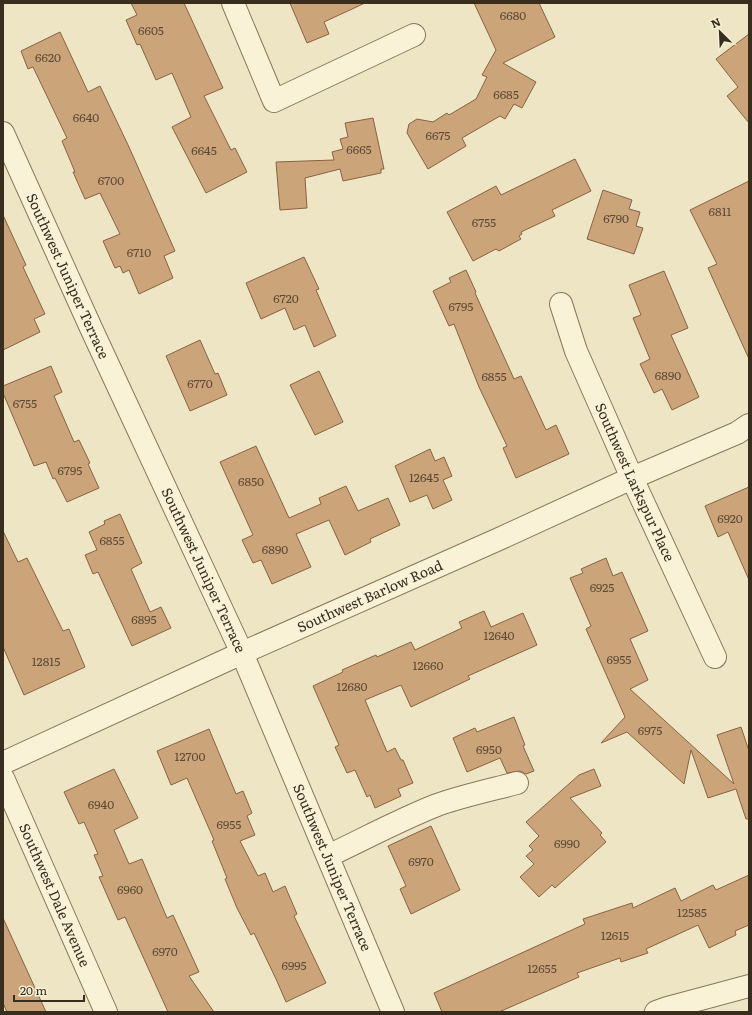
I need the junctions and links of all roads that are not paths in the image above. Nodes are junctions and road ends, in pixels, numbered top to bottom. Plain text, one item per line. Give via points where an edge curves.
1 (233, 3) edge
2 (414, 35) dead end
3 (3, 132) edge
4 (561, 304) dead end
5 (743, 429) edge
6 (632, 478) junction
7 (242, 653) junction
8 (715, 657) dead end
9 (3, 763) edge
10 (3, 778) edge
11 (517, 783) dead end
12 (328, 856) junction
13 (749, 986) edge
14 (106, 1012) edge
15 (393, 1012) edge
16 (656, 1012) edge

1 - 2 street via 274,102
3 - 7 street, Southwest Juniper Terrace via 90,328
4 - 6 street, Southwest Larkspur Place via 576,350
5 - 6 street, Southwest Barlow Road
6 - 7 street, Southwest Barlow Road
6 - 8 street, Southwest Larkspur Place
7 - 9 street, Southwest Barlow Road
7 - 12 street, Southwest Juniper Terrace
10 - 14 street, Southwest Dale Avenue
11 - 12 street via 437,805
12 - 15 street, Southwest Juniper Terrace
13 - 16 street

